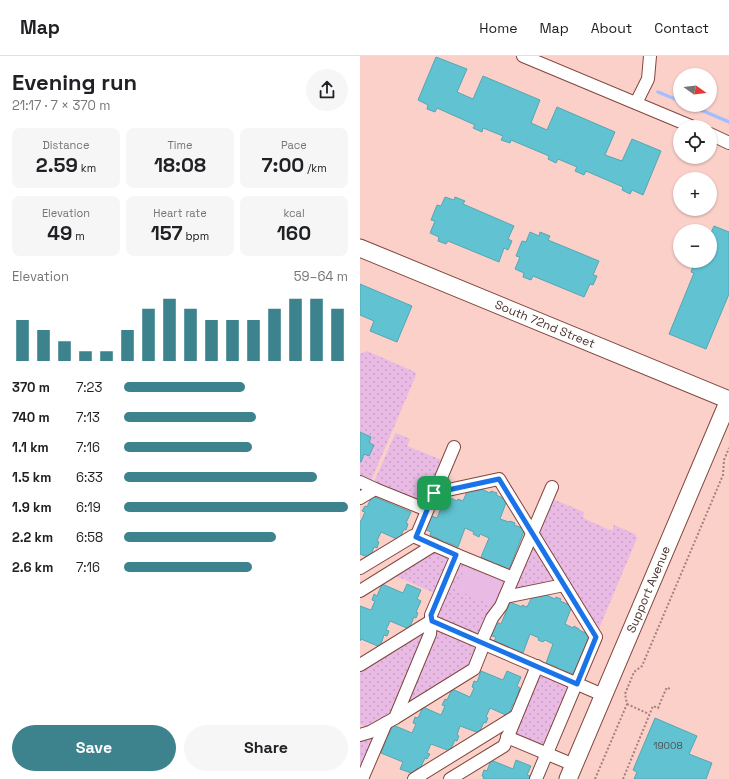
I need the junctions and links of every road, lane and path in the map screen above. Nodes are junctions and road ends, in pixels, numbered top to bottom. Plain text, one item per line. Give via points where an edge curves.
1 (523, 56) edge
2 (650, 56) edge
3 (636, 103) junction
4 (676, 120) edge
5 (717, 137) edge
6 (729, 143) edge
7 (360, 248) edge
8 (729, 400) edge
9 (454, 447) dead end
10 (729, 448) edge
11 (360, 482) edge
12 (552, 487) dead end
13 (375, 488) junction
14 (434, 493) junction
15 (360, 498) edge
16 (427, 510) junction
17 (532, 533) junction
18 (416, 537) junction
19 (434, 545) junction
20 (456, 555) junction
21 (360, 568) edge
22 (513, 578) junction
23 (564, 585) junction
24 (360, 591) edge
25 (505, 597) junction
26 (432, 621) junction
27 (483, 643) junction
28 (360, 665) edge
29 (537, 666) junction
30 (577, 684) junction
31 (670, 686) dead end
32 (603, 695) junction
33 (627, 704) junction
34 (650, 714) junction
35 (516, 716) junction
36 (390, 721) junction
37 (363, 732) edge
38 (507, 737) junction
39 (547, 754) junction
40 (571, 772) edge
41 (362, 779) edge
42 (414, 779) edge
43 (450, 779) edge
44 (536, 779) edge
45 (595, 779) edge
46 (623, 779) edge

1 - 3 street
2 - 3 street via 648,79
3 - 4 street
5 - 6 street
7 - 8 street, South 72nd Street
8 - 32 street, Support Avenue
9 - 14 street
10 - 33 path via 724,460 723,475 642,666 634,672 625,694
11 - 13 street
12 - 17 street
13 - 15 street
13 - 16 street
14 - 16 street
14 - 17 street via 499,479
16 - 18 street
17 - 22 street
17 - 23 street
18 - 19 street
18 - 21 street via 413,536
19 - 20 street
19 - 24 street
20 - 22 street
20 - 26 street via 431,615
22 - 25 street
23 - 25 street
23 - 30 street via 596,637
25 - 27 street via 492,618
26 - 27 street
26 - 28 street
26 - 36 street via 430,634
27 - 29 street
27 - 36 street via 474,669
29 - 30 street
29 - 35 street
30 - 32 street
30 - 39 street
31 - 34 path via 666,689 658,708 653,706
32 - 40 street, Support Avenue
33 - 34 path
33 - 45 path
34 - 46 path
35 - 38 street
35 - 42 street
36 - 37 street
36 - 41 street
38 - 39 street
38 - 43 street via 504,746
39 - 40 street
39 - 44 street

